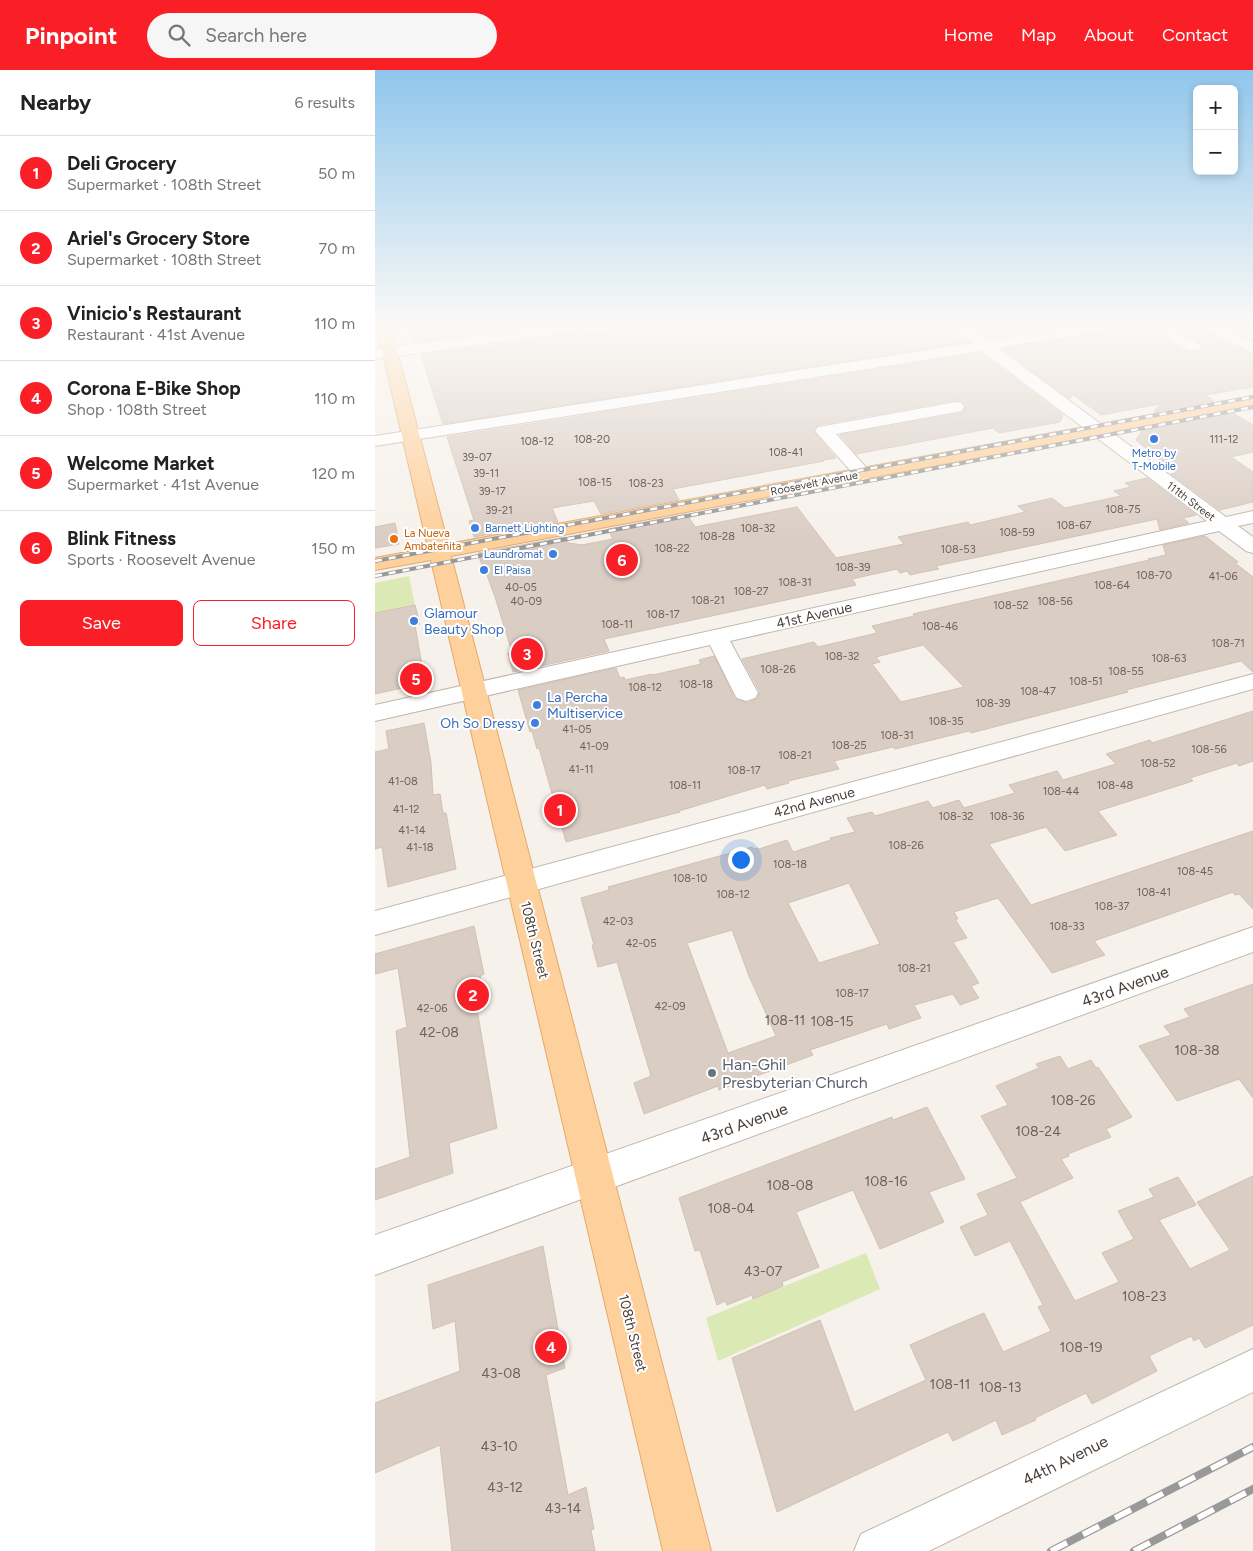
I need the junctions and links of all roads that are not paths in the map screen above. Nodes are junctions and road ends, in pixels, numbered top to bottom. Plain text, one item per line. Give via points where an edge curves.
1 (399, 397) edge
2 (653, 397) edge
3 (1053, 397) edge
4 (1253, 401) edge
5 (957, 408) dead end
6 (1096, 430) junction
7 (412, 435) junction
8 (375, 441) edge
9 (863, 474) junction
10 (1253, 517) edge
11 (1222, 524) junction
12 (1253, 547) edge
13 (441, 552) junction
14 (375, 564) edge
15 (717, 637) junction
16 (1253, 681) edge
17 (474, 691) junction
18 (746, 693) dead end
19 (375, 713) edge
20 (521, 883) junction
21 (375, 923) edge
22 (1253, 939) edge
23 (594, 1177) junction
24 (375, 1255) edge
25 (1253, 1370) edge
26 (687, 1551) edge
27 (878, 1551) edge

1 - 7 main road, 108th Street
2 - 7 street
3 - 6 street, 111th Street
4 - 6 main road, Roosevelt Avenue
5 - 9 street via 823,431
6 - 9 main road, Roosevelt Avenue
6 - 11 street, 111th Street
7 - 8 street
7 - 13 main road, 108th Street
9 - 13 main road, Roosevelt Avenue
10 - 11 street, 41st Avenue
11 - 12 street, 111th Street
11 - 15 street, 41st Avenue
13 - 14 main road, Roosevelt Avenue
13 - 17 main road, 108th Street
15 - 17 street, 41st Avenue
15 - 18 street
16 - 20 street, 42nd Avenue
17 - 19 street, 41st Avenue
17 - 20 main road, 108th Street
20 - 21 street, 42nd Avenue
20 - 23 main road, 108th Street
22 - 23 street, 43rd Avenue
23 - 24 street, 43rd Avenue
23 - 26 main road, 108th Street
25 - 27 street, 44th Avenue

